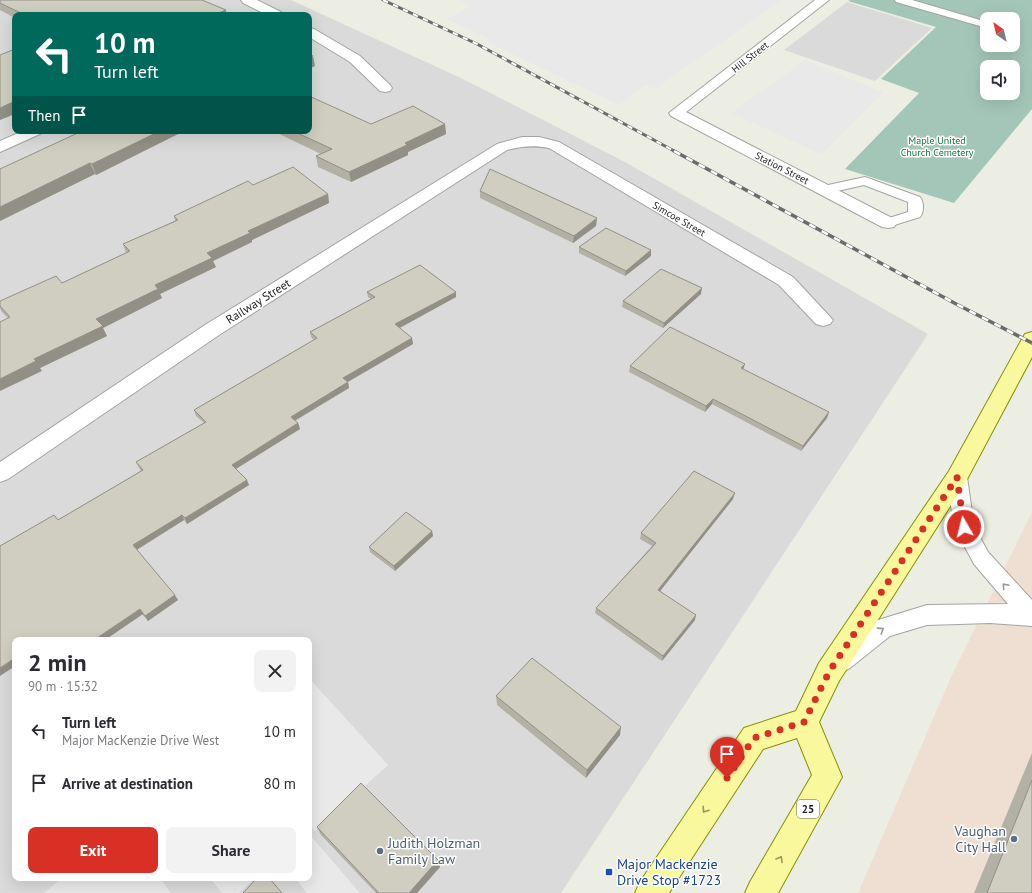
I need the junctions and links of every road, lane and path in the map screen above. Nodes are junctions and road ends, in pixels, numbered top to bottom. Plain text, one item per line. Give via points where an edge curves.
1 (247, 0) edge
2 (824, 0) edge
3 (900, 0) edge
4 (271, 12) edge
5 (980, 23) edge
6 (312, 34) edge
7 (385, 88) dead end
8 (676, 113) joint
9 (28, 134) edge
10 (522, 140) joint
11 (0, 147) edge
12 (824, 190) junction
13 (888, 223) joint
14 (823, 320) dead end
15 (1032, 339) edge
16 (0, 473) edge
17 (957, 477) junction
18 (1031, 616) edge
19 (829, 672) junction
20 (804, 722) junction
21 (651, 893) edge
22 (761, 893) edge

1 - 4 street
2 - 8 street, Hill Street
3 - 5 lane
6 - 7 street via 355,59
8 - 12 street, Station Street
9 - 11 street
10 - 14 street, Simcoe Street via 535,140 554,145 786,281
10 - 16 street, Railway Street via 502,148 212,330
12 - 13 street, Station Street
12 - 13 lane via 865,181 915,200 916,214
15 - 17 main road
18 -> 17 lane via 981,558 964,527
17 - 19 main road
19 -> 18 lane via 883,628 920,617 990,613
19 - 20 main road
20 -> 21 main road via 754,738
22 -> 20 main road, 25 via 827,777

